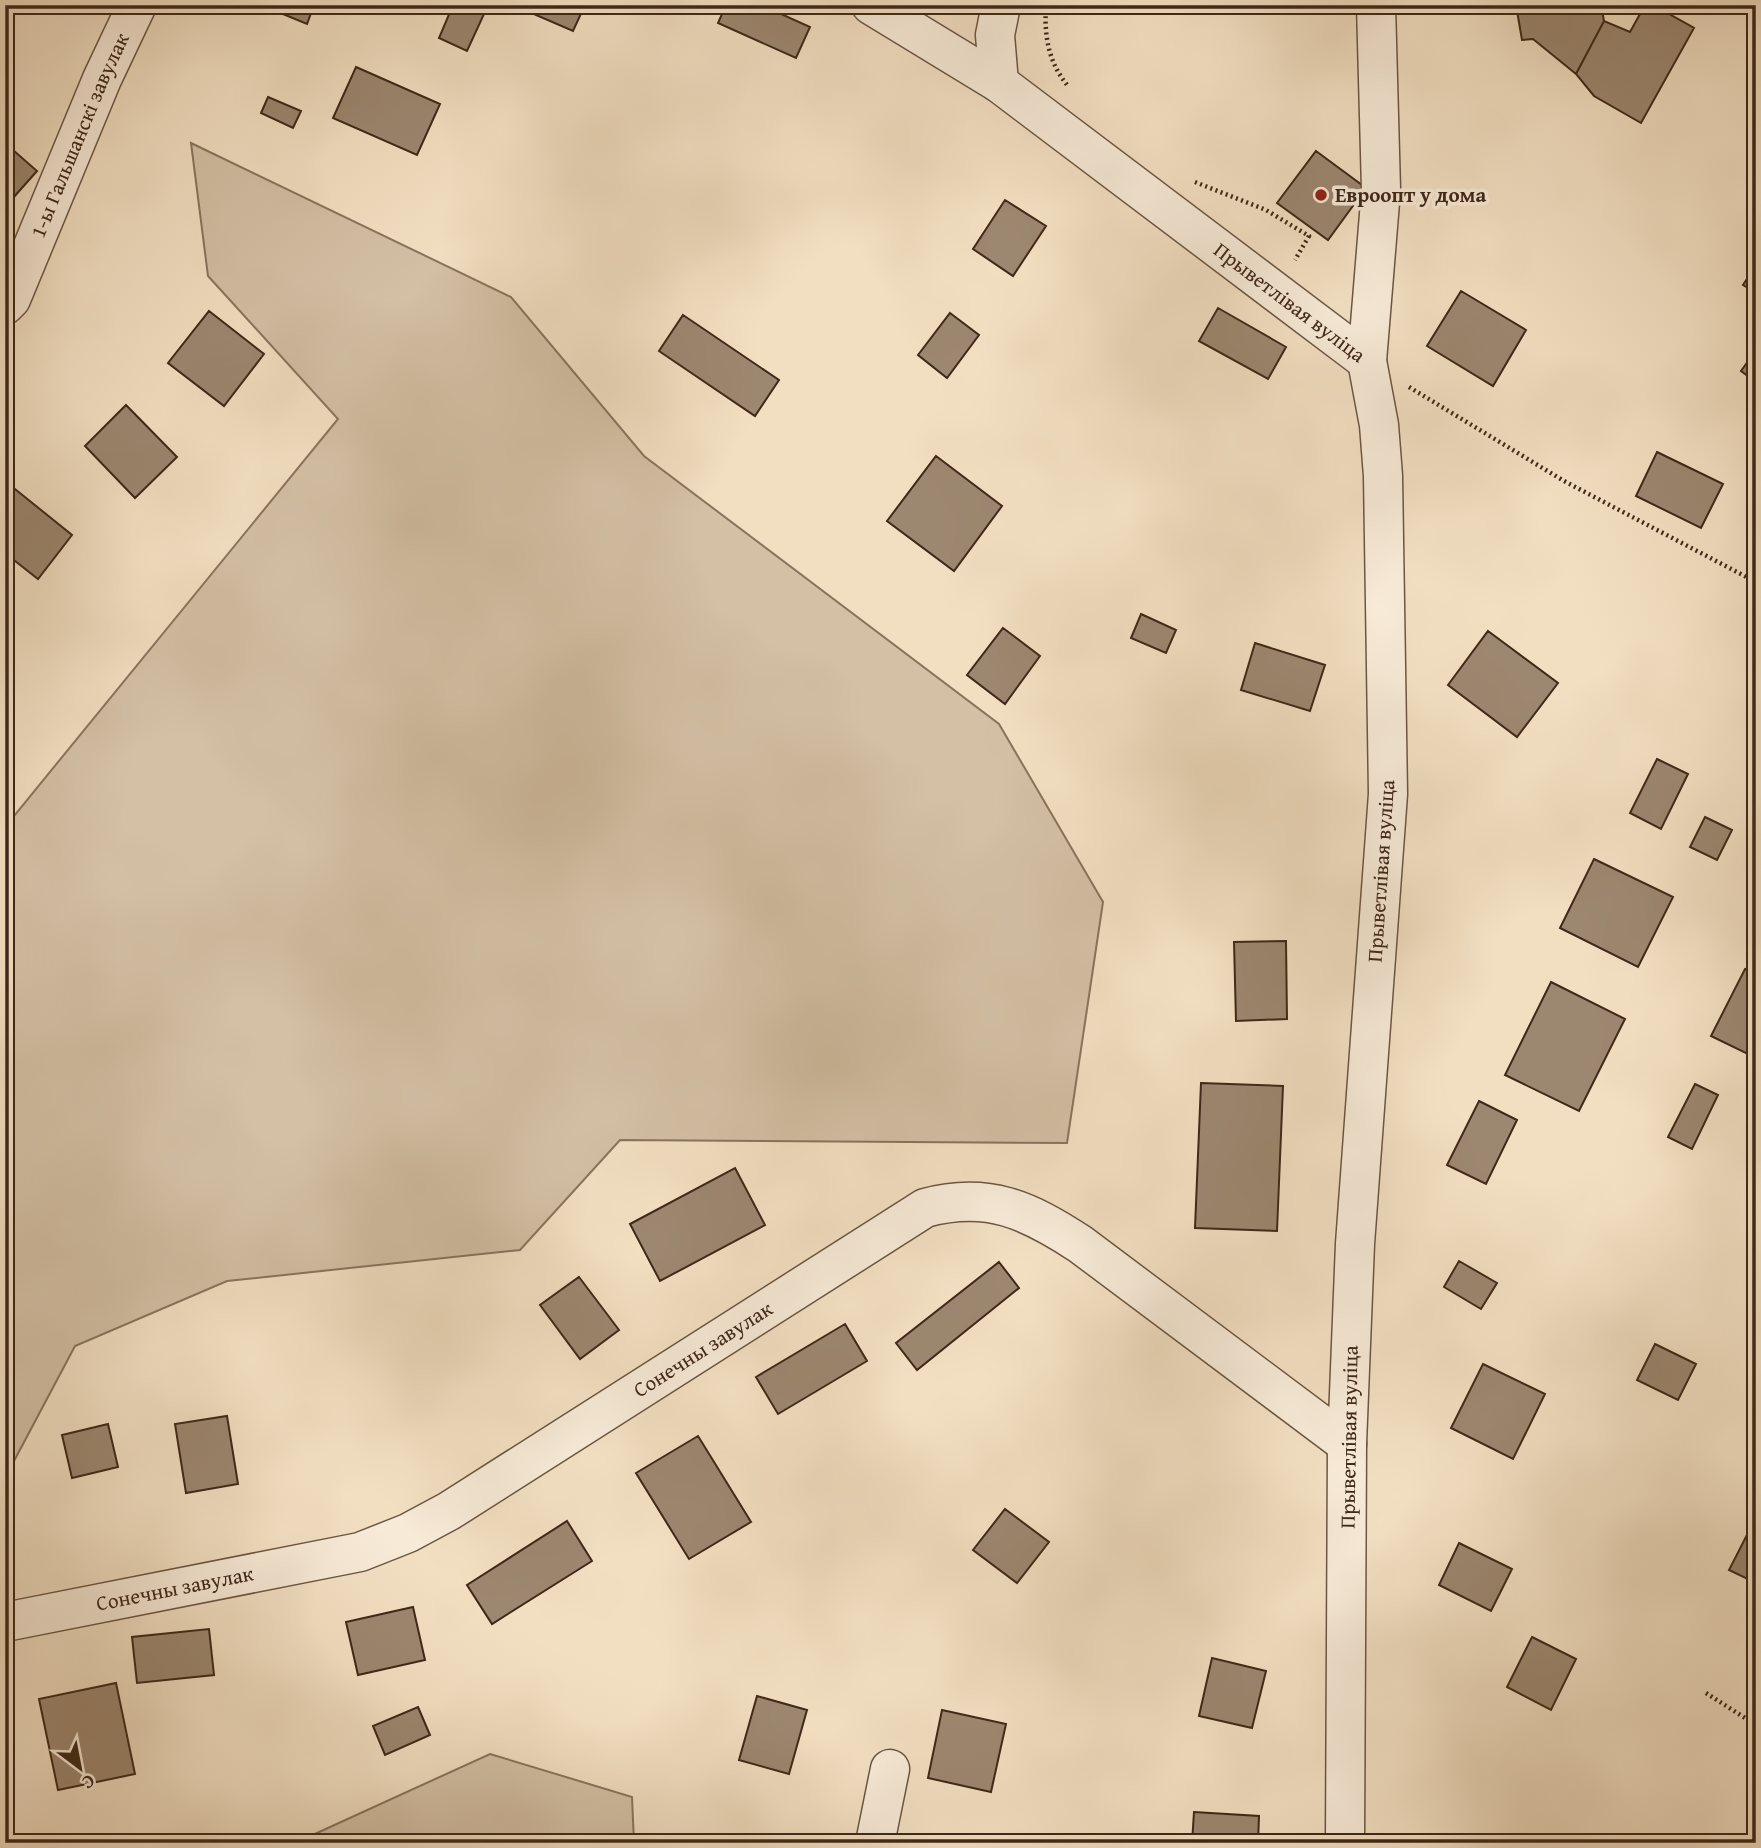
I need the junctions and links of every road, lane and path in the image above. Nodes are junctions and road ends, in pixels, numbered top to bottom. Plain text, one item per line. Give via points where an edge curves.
1 (137, 5) edge
2 (871, 5) edge
3 (1001, 5) edge
4 (1046, 5) edge
5 (1376, 5) edge
6 (999, 83) junction
7 (1072, 91) dead end
8 (1187, 178) dead end
9 (1293, 264) dead end
10 (5, 305) edge
11 (1367, 361) junction
12 (1756, 582) edge
13 (1348, 1444) junction
14 (5, 1622) edge
15 (1706, 1693) dead end
16 (1756, 1726) edge
17 (890, 1769) dead end
18 (875, 1843) edge
19 (1345, 1843) edge

1 - 10 street, 1-ы Гальшанскі завулак
2 - 6 street, Прыветлівая вуліца
3 - 6 street via 996,35
4 - 7 path via 1048,48 1055,68
5 - 11 street via 1381,190
6 - 11 street, Прыветлівая вуліца
8 - 9 path via 1266,211 1310,236
11 - 12 path via 1564,481
11 - 13 street, Прыветлівая вуліца via 1383,476 1388,794 1355,1244
13 - 14 street, Сонечны завулак via 1048,1223 1000,1204 955,1201 925,1209 408,1533 360,1552
13 - 19 street, Прыветлівая вуліца
15 - 16 path
17 - 18 street

